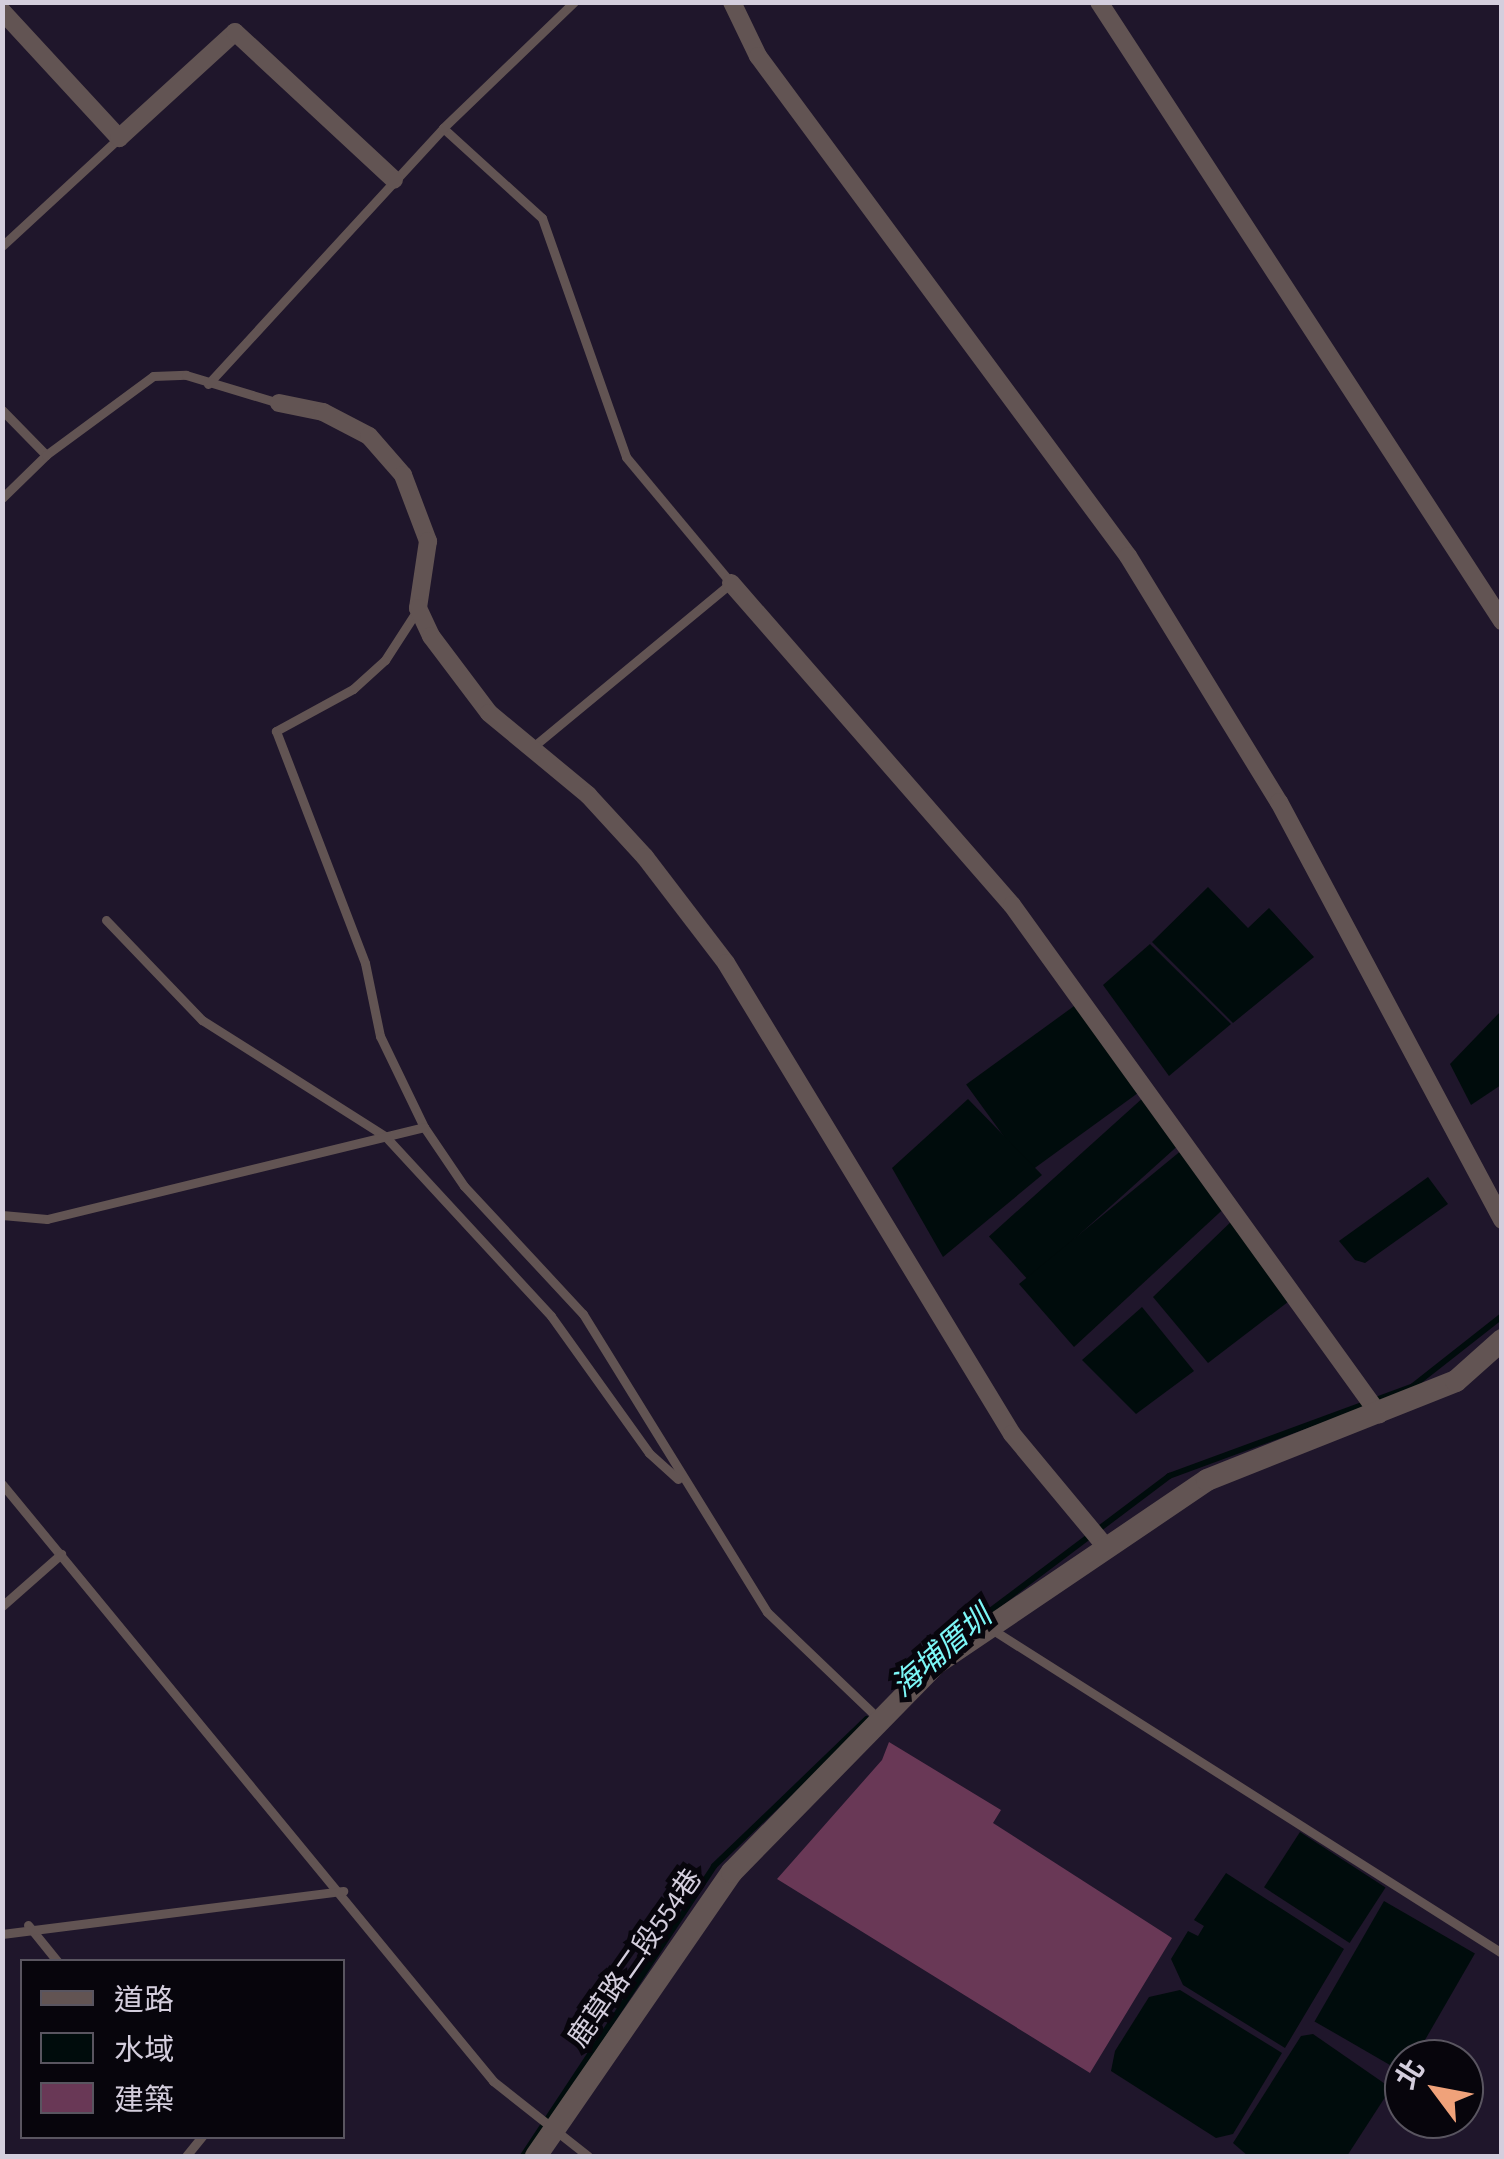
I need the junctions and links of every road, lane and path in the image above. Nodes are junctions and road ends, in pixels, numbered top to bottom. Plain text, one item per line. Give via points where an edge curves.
1 (574, 2) edge
2 (732, 2) edge
3 (1099, 2) edge
4 (2, 11) edge
5 (443, 128) junction
6 (119, 138) junction
7 (394, 180) junction
8 (2, 246) edge
9 (208, 384) junction
10 (279, 403) joint
11 (2, 410) edge
12 (46, 455) junction
13 (2, 498) edge
14 (731, 583) junction
15 (418, 608) junction
16 (1502, 621) edge
17 (527, 751) junction
18 (106, 920) dead end
19 (424, 1127) junction
20 (384, 1136) junction
21 (2, 1216) edge
22 (1502, 1220) edge
23 (1502, 1340) edge
24 (1379, 1414) junction
25 (2, 1484) edge
26 (684, 1484) junction
27 (1104, 1545) junction
28 (61, 1554) junction
29 (2, 1606) edge
30 (986, 1625) junction
31 (884, 1724) junction
32 (343, 1892) junction
33 (28, 1924) junction
34 (2, 1934) edge
35 (1502, 1953) edge
36 (56, 1959) edge
37 (551, 2133) junction
38 (536, 2156) edge
39 (588, 2156) edge

1 - 5 lane
2 - 22 street via 758,56 1128,556 1280,802
3 - 16 street
4 - 6 street
5 - 7 lane
5 - 14 lane via 542,218 626,456
6 - 7 street via 236,32
6 - 8 lane
7 - 9 lane
9 - 10 lane
9 - 12 lane via 154,376
10 - 15 street via 323,412 368,436 404,475 428,541
11 - 12 lane
12 - 13 lane
14 - 17 lane
14 - 24 street via 1012,905
15 - 17 street via 453,668
15 - 19 lane via 385,660 353,689 276,732 365,962 380,1036
17 - 27 street via 600,808 726,963 1012,1434
18 - 20 lane via 202,1020
19 - 20 lane
19 - 26 lane via 464,1186 583,1314
20 - 21 lane via 48,1218
20 - 26 lane via 551,1316 650,1453
23 - 24 street, 鹿草路二段554巷 via 1456,1381
24 - 27 street, 鹿草路二段554巷 via 1208,1480
25 - 28 lane
26 - 31 lane via 767,1612
27 - 30 street, 鹿草路二段554巷
28 - 29 lane
28 - 32 lane
30 - 31 street, 鹿草路二段554巷 via 938,1663
30 - 35 lane
31 - 37 street, 鹿草路二段554巷 via 732,1872
32 - 33 lane
32 - 37 lane via 493,2081
33 - 34 lane
33 - 36 lane
37 - 38 street, 鹿草路二段554巷
37 - 39 lane

